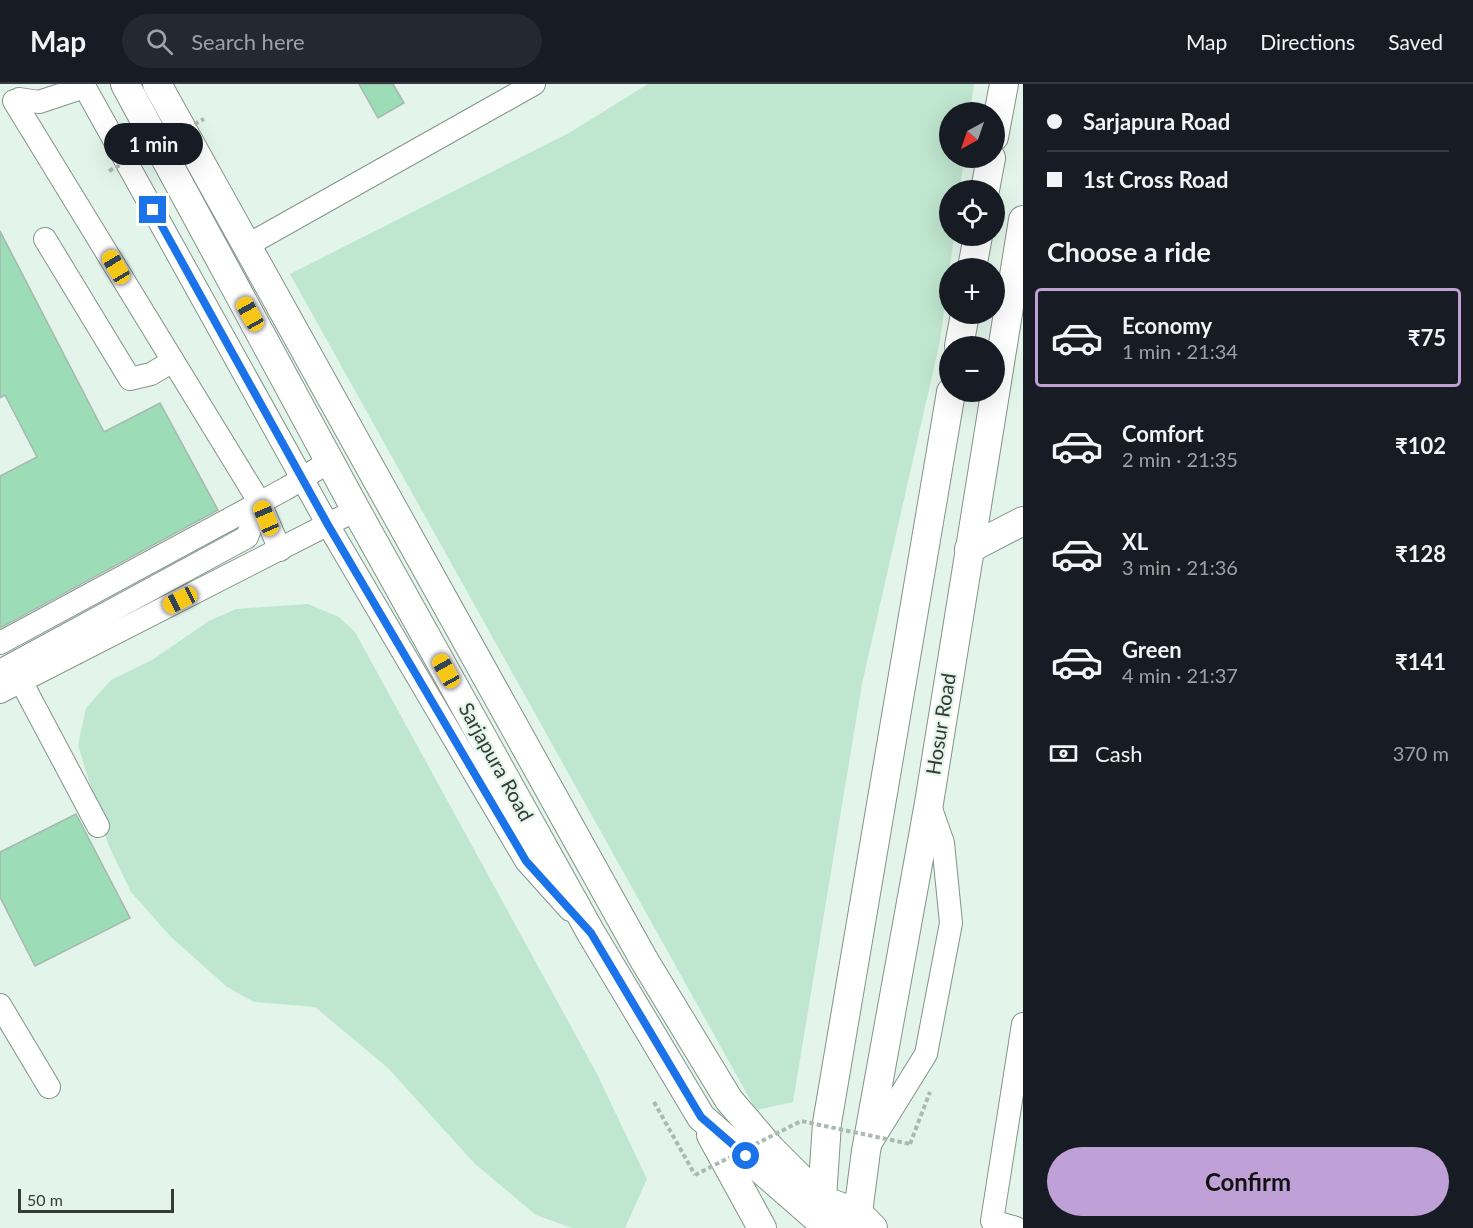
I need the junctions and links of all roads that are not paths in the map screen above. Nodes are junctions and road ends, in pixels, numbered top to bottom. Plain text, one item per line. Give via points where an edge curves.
1 (125, 84) edge
2 (156, 84) edge
3 (534, 84) edge
4 (1004, 84) edge
5 (83, 85) edge
6 (15, 98) edge
7 (1001, 102) edge
8 (1023, 220) edge
9 (45, 239) dead end
10 (246, 246) junction
11 (173, 362) junction
12 (949, 402) edge
13 (330, 461) junction
14 (302, 478) junction
15 (260, 503) junction
16 (356, 510) junction
17 (1023, 521) edge
18 (328, 525) junction
19 (969, 549) junction
20 (280, 550) junction
21 (0, 643) edge
22 (11, 672) edge
23 (0, 692) edge
24 (929, 803) junction
25 (98, 826) dead end
26 (591, 933) junction
27 (0, 1005) edge
28 (1023, 1028) edge
29 (49, 1087) dead end
30 (701, 1117) junction
31 (866, 1151) junction
32 (842, 1221) edge
33 (762, 1228) edge
34 (1016, 1228) edge

1 - 13 main road, Sarjapura Road
2 - 10 main road, Sarjapura Road
3 - 10 street
4 - 7 main road
5 - 6 street via 39,102
5 - 14 street
6 - 11 street
8 - 19 main road, Hosur Road
9 - 11 street via 130,379 151,374
10 - 32 main road, Sarjapura Road via 644,960 729,1101
11 - 15 street
12 - 32 main road via 827,1123
13 - 14 street
13 - 16 main road, Sarjapura Road
14 - 15 street
14 - 18 street
15 - 20 street
15 - 21 street
15 - 22 street via 247,537
16 - 18 street
16 - 26 main road, Sarjapura Road
17 - 19 main road
18 - 20 street
18 - 26 street via 526,861
19 - 24 main road, Hosur Road
20 - 22 street
21 - 22 street
22 - 23 street
22 - 25 street
24 - 31 main road, Hosur Road
24 - 31 street via 944,843 951,923 926,1054
26 - 30 main road, Sarjapura Road
27 - 29 street
28 - 34 street via 992,1221
30 - 32 main road, Sarjapura Road
30 - 33 main road
31 - 32 main road, Hosur Road

